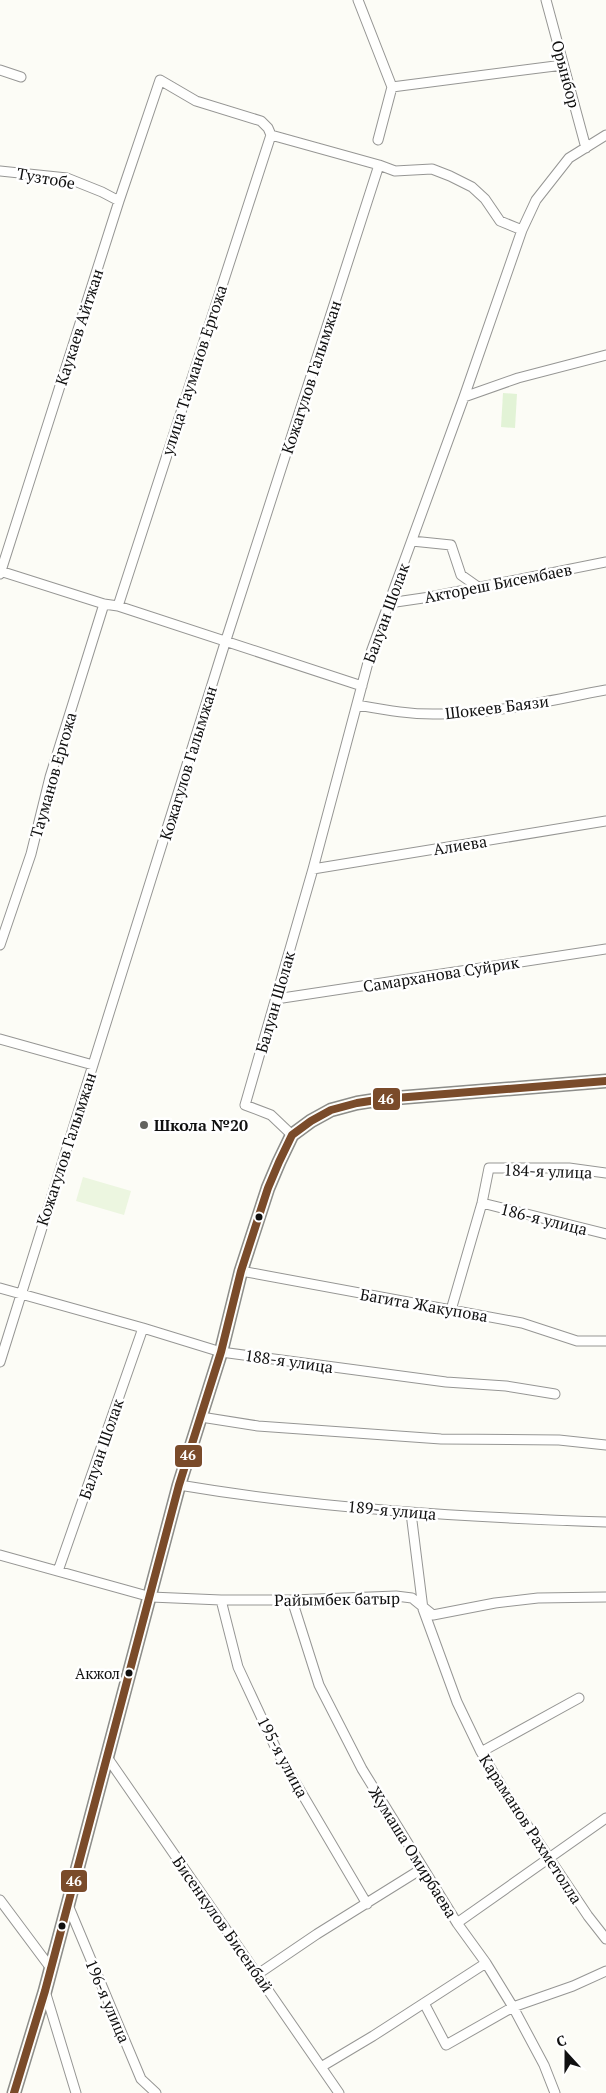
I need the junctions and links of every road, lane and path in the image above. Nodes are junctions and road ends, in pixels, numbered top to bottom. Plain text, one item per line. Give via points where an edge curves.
1 (358, 0) edge
2 (546, 0) edge
3 (563, 65) junction
4 (0, 70) edge
5 (22, 77) dead end
6 (392, 87) junction
7 (271, 135) junction
8 (606, 135) edge
9 (378, 140) dead end
10 (586, 148) junction
11 (379, 165) junction
12 (0, 171) edge
13 (119, 201) junction
14 (522, 230) junction
15 (606, 355) edge
16 (464, 397) junction
17 (412, 540) junction
18 (606, 562) edge
19 (0, 572) edge
20 (478, 587) junction
21 (390, 603) junction
22 (104, 604) junction
23 (118, 606) junction
24 (225, 643) junction
25 (362, 686) junction
26 (606, 690) edge
27 (357, 705) junction
28 (606, 821) edge
29 (313, 868) junction
30 (0, 945) edge
31 (606, 949) edge
32 (276, 999) junction
33 (0, 1039) edge
34 (93, 1065) junction
35 (606, 1082) edge
36 (292, 1135) junction
37 (606, 1173) edge
38 (482, 1203) junction
39 (606, 1234) edge
40 (241, 1271) junction
41 (0, 1288) edge
42 (20, 1293) junction
43 (451, 1310) junction
44 (143, 1328) junction
45 (606, 1341) edge
46 (221, 1352) junction
47 (0, 1362) edge
48 (555, 1394) dead end
49 (201, 1417) junction
50 (606, 1446) edge
51 (179, 1485) junction
52 (411, 1513) junction
53 (606, 1522) edge
54 (0, 1555) edge
55 (58, 1571) junction
56 (151, 1597) junction
57 (606, 1597) edge
58 (221, 1600) junction
59 (292, 1600) junction
60 (423, 1608) junction
61 (579, 1698) dead end
62 (481, 1752) junction
63 (107, 1756) junction
64 (606, 1818) edge
65 (549, 1859) junction
66 (423, 1868) junction
67 (0, 1900) edge
68 (68, 1904) junction
69 (367, 1904) junction
70 (457, 1923) junction
71 (606, 1938) edge
72 (486, 1963) junction
73 (50, 1967) junction
74 (606, 1971) edge
75 (258, 1974) junction
76 (45, 1991) junction
77 (424, 2004) junction
78 (514, 2007) junction
79 (321, 2067) junction
80 (14, 2093) edge
81 (76, 2093) edge
82 (156, 2093) edge
83 (339, 2093) edge
84 (555, 2093) edge

1 - 6 street
2 - 3 street, Орынбор
3 - 6 street
3 - 10 street, Орынбор
4 - 5 street
6 - 9 street
7 - 11 street
7 - 13 street, Каукаев Айтжан via 261,121 196,101 160,80
7 - 23 street, улица Тауманов Ергожа
8 - 10 street, Балуан Шолак
10 - 14 street, Балуан Шолак via 569,158 536,200
11 - 14 street via 395,171 432,169 450,176 472,187 500,221
11 - 24 street, Кожагулов Галымжан
12 - 13 street, Тузтобе via 67,178
13 - 19 street, Каукаев Айтжан
14 - 16 street, Балуан Шолак
15 - 16 street via 518,378
16 - 17 street, Балуан Шолак
17 - 20 street via 451,545 461,575
17 - 21 street, Балуан Шолак
18 - 20 street, Актореш Бисембаев
19 - 22 street
20 - 21 street, Актореш Бисембаев
21 - 25 street, Балуан Шолак
22 - 23 street
22 - 30 street, Тауманов Ергожа via 50,777 31,854
23 - 24 street
24 - 25 street
24 - 34 street, Кожагулов Галымжан
25 - 27 street, Балуан Шолак
26 - 27 street, Шокеев Баязи via 496,710 441,714 396,713
27 - 29 street, Балуан Шолак
28 - 29 street, Алиева
29 - 32 street, Балуан Шолак
31 - 32 street, Самарханова Суйрик
32 - 36 street, Балуан Шолак via 245,1105 270,1115
33 - 34 street
34 - 42 street, Кожагулов Галымжан
35 - 36 street via 357,1103 331,1110
36 - 40 street via 272,1180
37 - 38 street, 184-я улица via 569,1168 489,1168
38 - 39 street, 186-я улица
38 - 43 street
40 - 43 street, Багита Жакупова
40 - 46 street
41 - 42 street, 188-я улица
42 - 44 street, 188-я улица
42 - 47 street, Кожагулов Галымжан
43 - 45 street, Багита Жакупова via 522,1323 577,1340
44 - 46 street, 188-я улица
44 - 55 street, Балуан Шолак
46 - 48 street, 188-я улица
46 - 49 street
49 - 50 street via 258,1426 441,1439 559,1440
49 - 51 street
51 - 52 street, 189-я улица via 249,1497
51 - 56 street
52 - 53 street, 189-я улица
52 - 60 street, Караманов Рахметолла
54 - 55 street, Райымбек батыр
55 - 56 street, Райымбек батыр
56 - 58 street, Райымбек батыр
56 - 63 street
57 - 60 street, Райымбек батыр via 538,1598 432,1615
58 - 59 street, Райымбек батыр
58 - 69 street, 195-я улица via 238,1667 278,1752
59 - 60 street, Райымбек батыр via 396,1596 412,1598
59 - 66 street, Жумаша Омирбаева via 319,1685 362,1769
60 - 62 street, Караманов Рахметолла via 458,1702
61 - 62 street
62 - 65 street, Караманов Рахметолла
63 - 68 street
63 - 75 street, Бисенкулов Бисенбай
64 - 65 street
65 - 70 street
65 - 71 street, Караманов Рахметолла
66 - 69 street
66 - 70 street, Жумаша Омирбаева
67 - 73 street
68 - 73 street
68 - 82 street, 196-я улица via 141,2079
69 - 75 street
70 - 72 street, Жумаша Омирбаева
72 - 77 street
72 - 78 street, Жумаша Омирбаева
73 - 76 street
74 - 78 street
75 - 79 street, Бисенкулов Бисенбай
76 - 80 street
76 - 81 street
77 - 78 street via 446,2045
77 - 79 street
78 - 84 street, Жумаша Омирбаева
79 - 83 street, Бисенкулов Бисенбай

